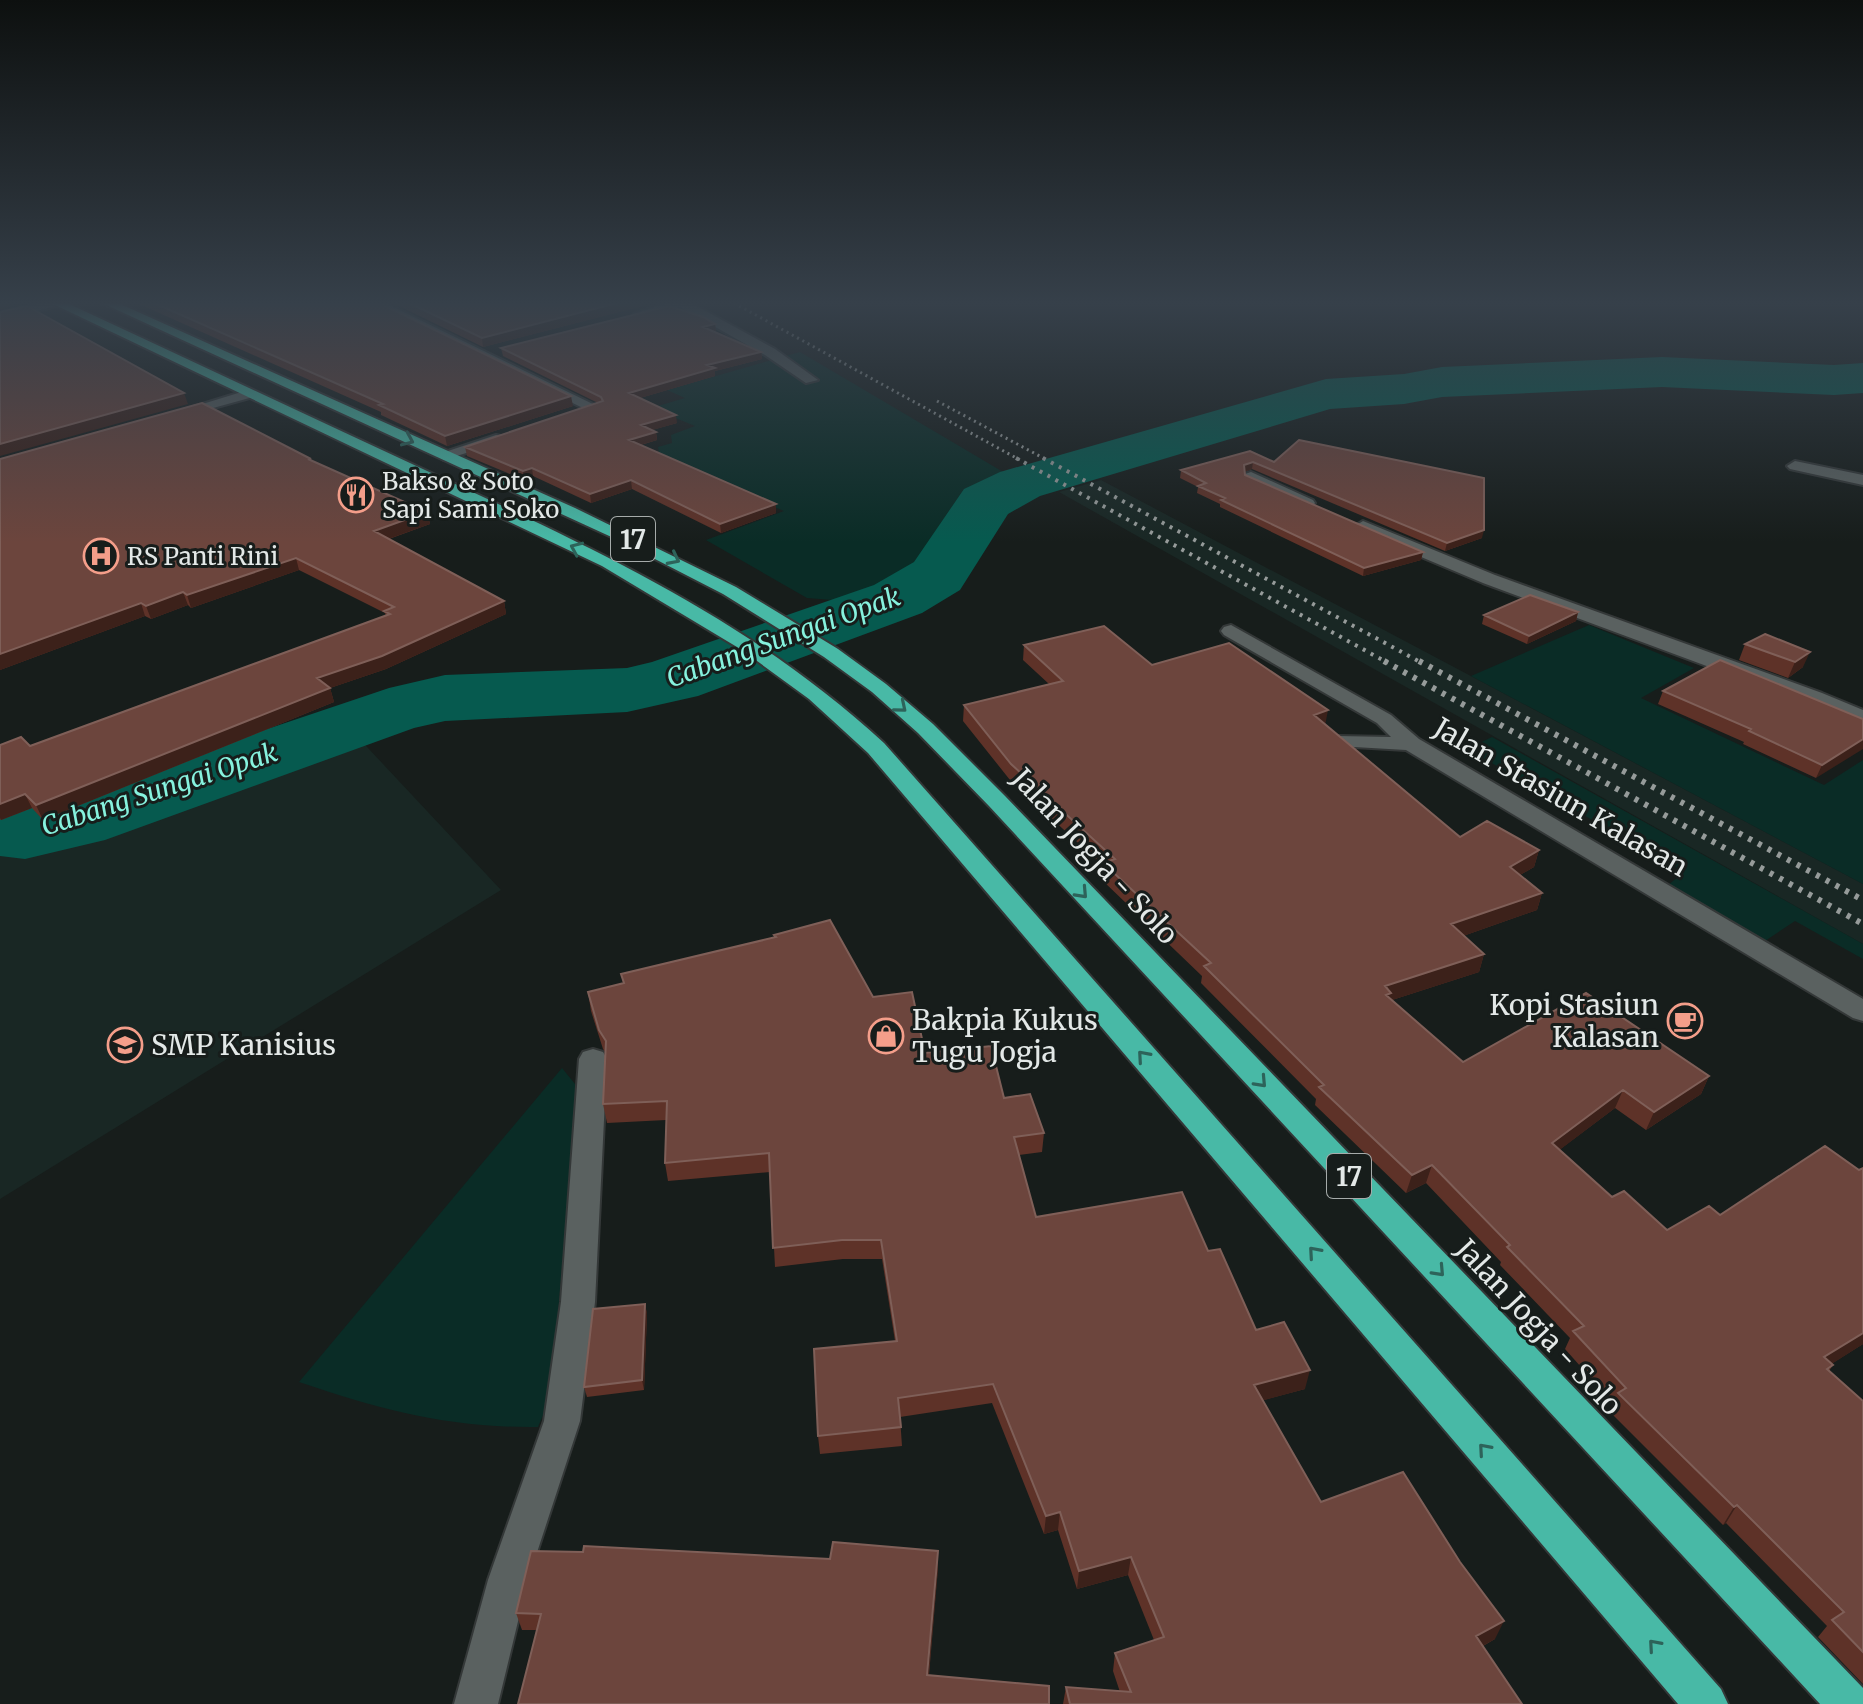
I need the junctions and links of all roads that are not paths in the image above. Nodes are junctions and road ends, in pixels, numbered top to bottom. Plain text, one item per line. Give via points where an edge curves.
1 (224, 383) edge
2 (284, 383) edge
3 (542, 383) edge
4 (248, 394) junction
5 (579, 413) edge
6 (160, 419) edge
7 (504, 437) edge
8 (444, 455) junction
9 (1795, 466) dead end
10 (1251, 477) edge
11 (1863, 480) edge
12 (1324, 510) edge
13 (1351, 521) edge
14 (1231, 631) dead end
15 (1815, 697) junction
16 (1863, 698) edge
17 (1863, 718) edge
18 (1345, 741) edge
19 (1411, 744) junction
20 (1863, 1011) edge
21 (593, 1059) dead end
22 (476, 1704) edge
23 (1706, 1704) edge
24 (1849, 1704) edge

1 - 4 highway, 17
2 -> 8 highway, Jalan Jogja - Solo / 17
3 - 5 street via 594,408
4 - 6 street
23 -> 4 highway, 17 via 876,748 842,716 793,677 608,562
7 - 8 street
8 -> 24 highway, Jalan Jogja - Solo / 17 via 635,539 736,594 839,659 927,729
9 - 11 street
10 - 12 street
13 - 15 street via 1489,579
14 - 19 street, Jalan Stasiun Kalasan via 1384,719
15 - 16 street
15 - 17 street
18 - 19 street
19 - 20 street, Jalan Stasiun Kalasan
21 - 22 street via 578,1302 562,1421 508,1580

